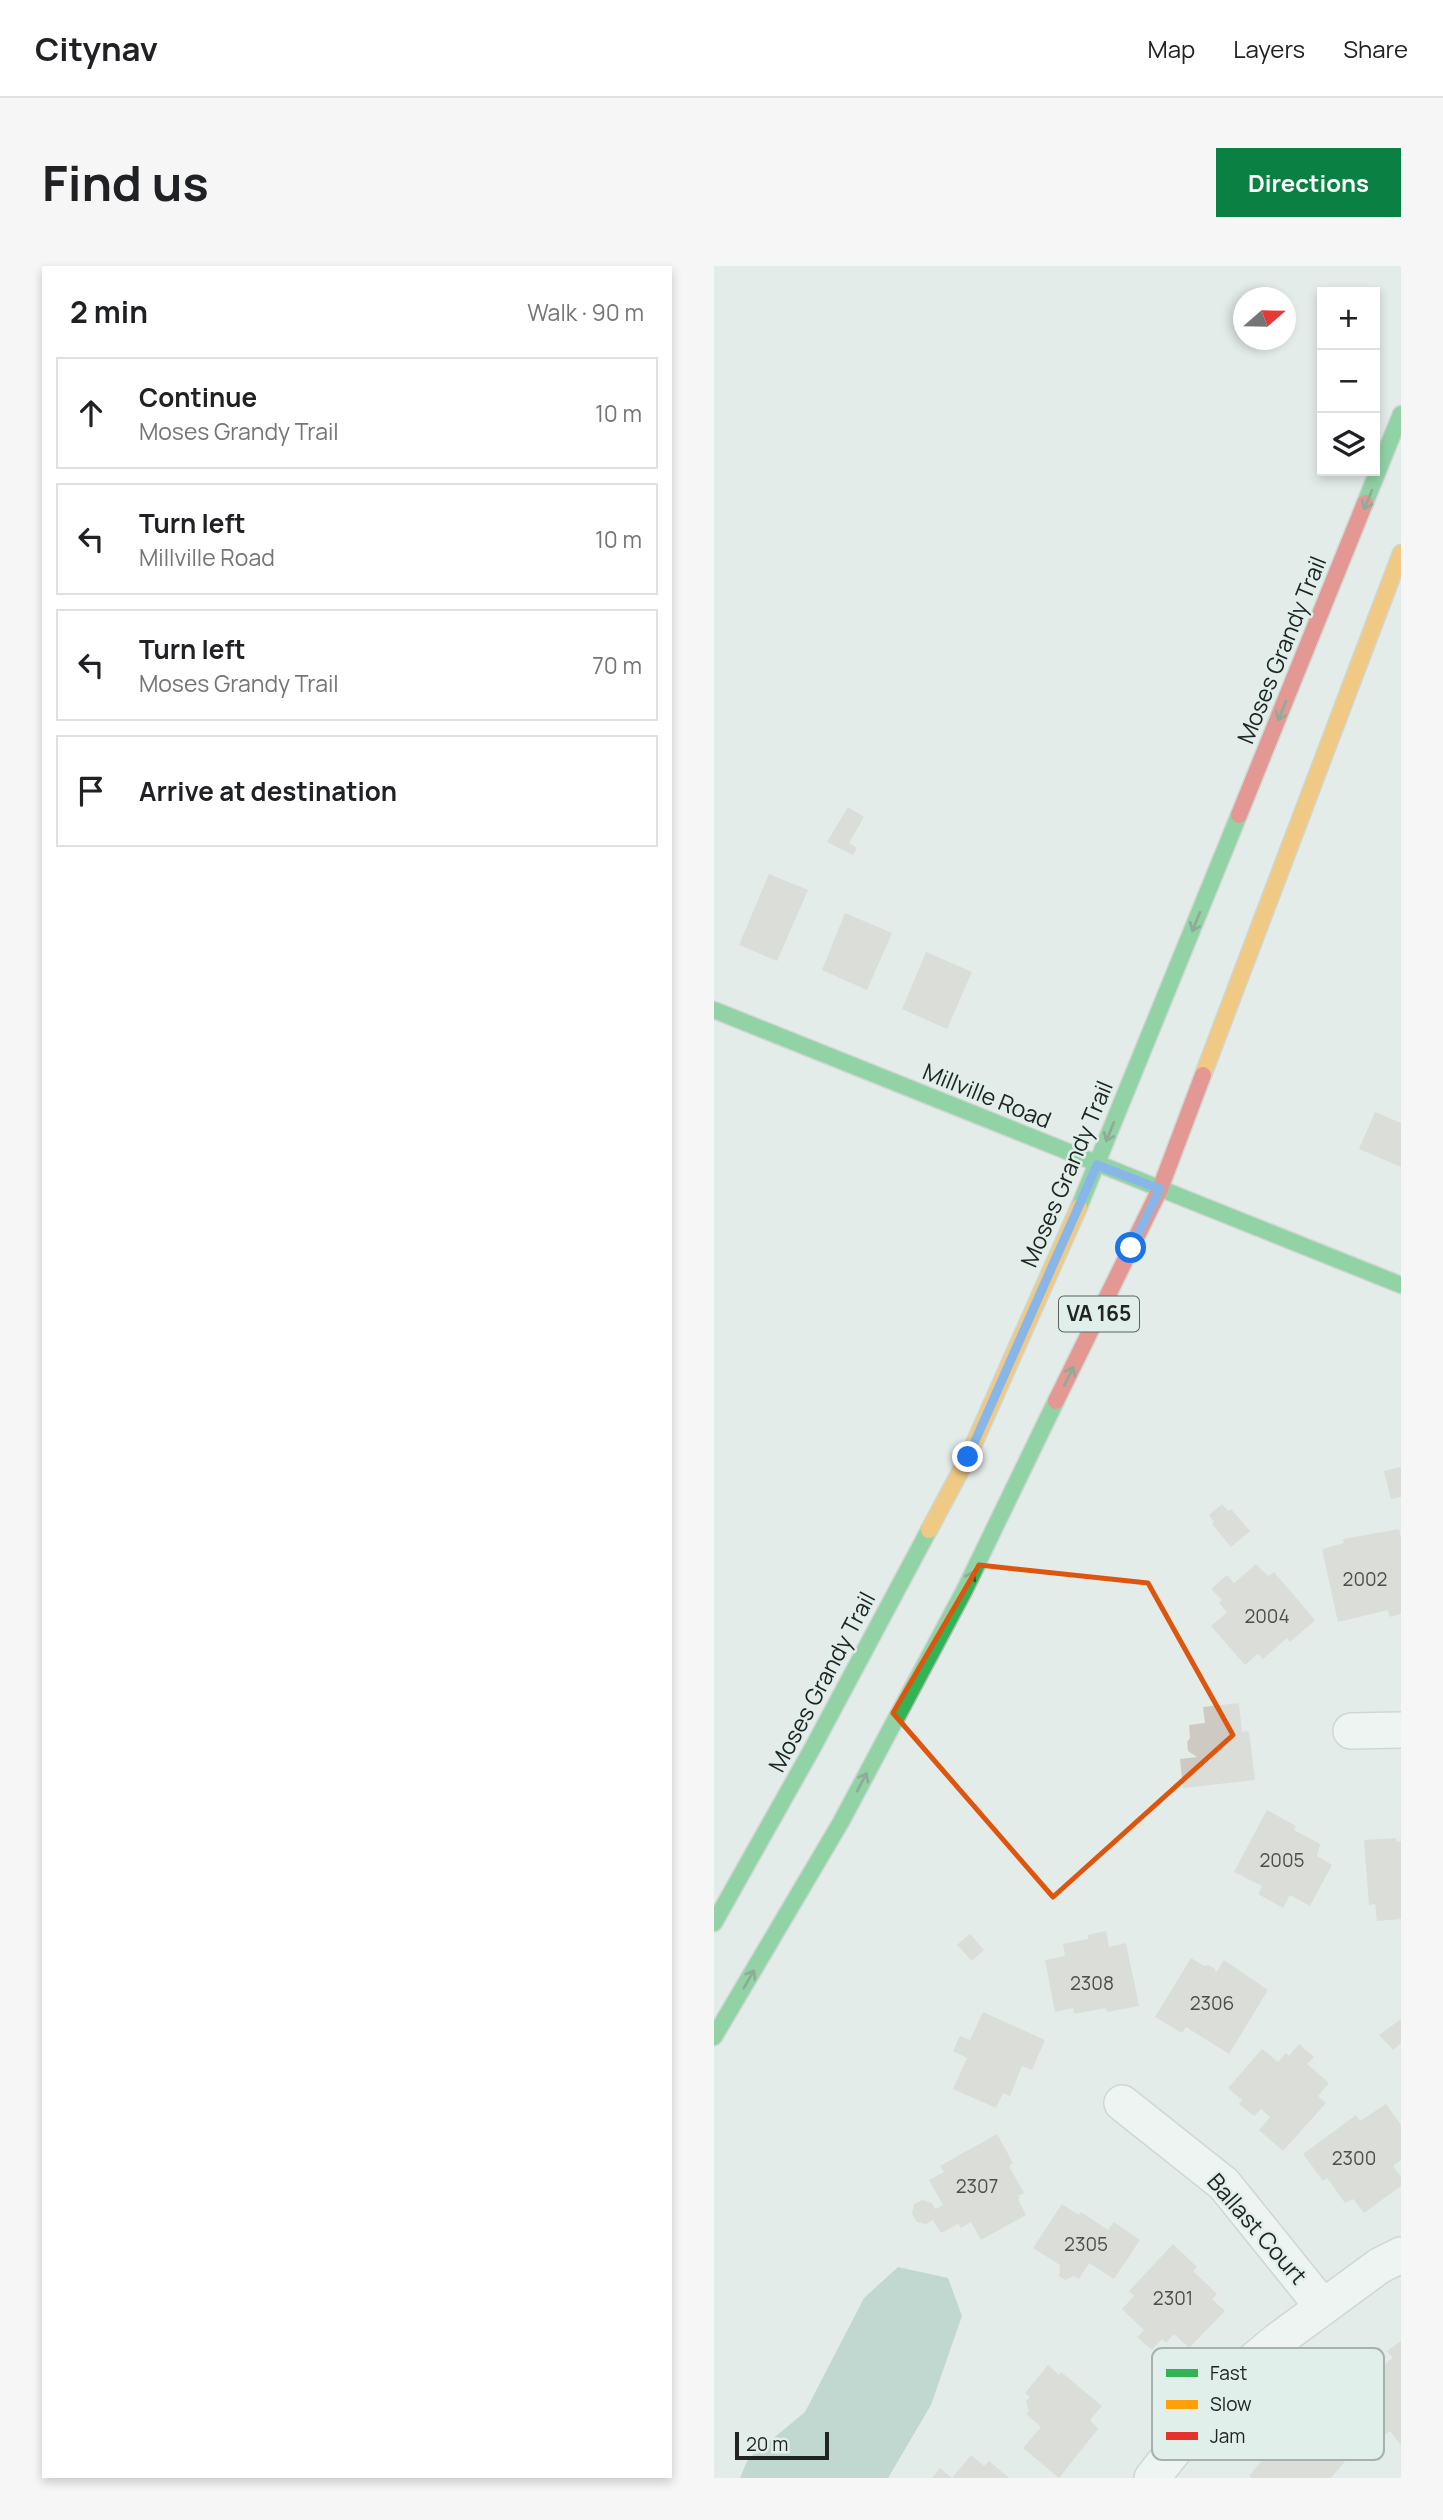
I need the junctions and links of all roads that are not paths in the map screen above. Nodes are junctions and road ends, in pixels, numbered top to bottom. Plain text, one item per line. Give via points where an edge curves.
1 (1401, 414) edge
2 (1401, 553) edge
3 (714, 1010) edge
4 (1097, 1165) junction
5 (1160, 1189) junction
6 (1401, 1285) edge
7 (1401, 1730) edge
8 (1351, 1731) dead end
9 (714, 1923) edge
10 (714, 2038) edge
11 (1122, 2103) dead end
12 (1401, 2255) edge
13 (1323, 2307) junction
14 (1269, 2348) edge
15 (1166, 2460) edge
16 (1152, 2478) edge

1 -> 4 main road, Moses Grandy Trail / VA 165
2 - 5 main road, VA 165
3 - 4 main road, Millville Road
4 - 5 main road, Millville Road
4 - 9 main road, Moses Grandy Trail / VA 165 via 968,1457
5 - 6 main road, Millville Road
10 -> 5 main road, VA 165 via 841,1822 964,1591
7 - 8 street
11 - 13 street, Ballast Court via 1224,2184
12 - 13 street
13 - 14 street
15 - 16 street

